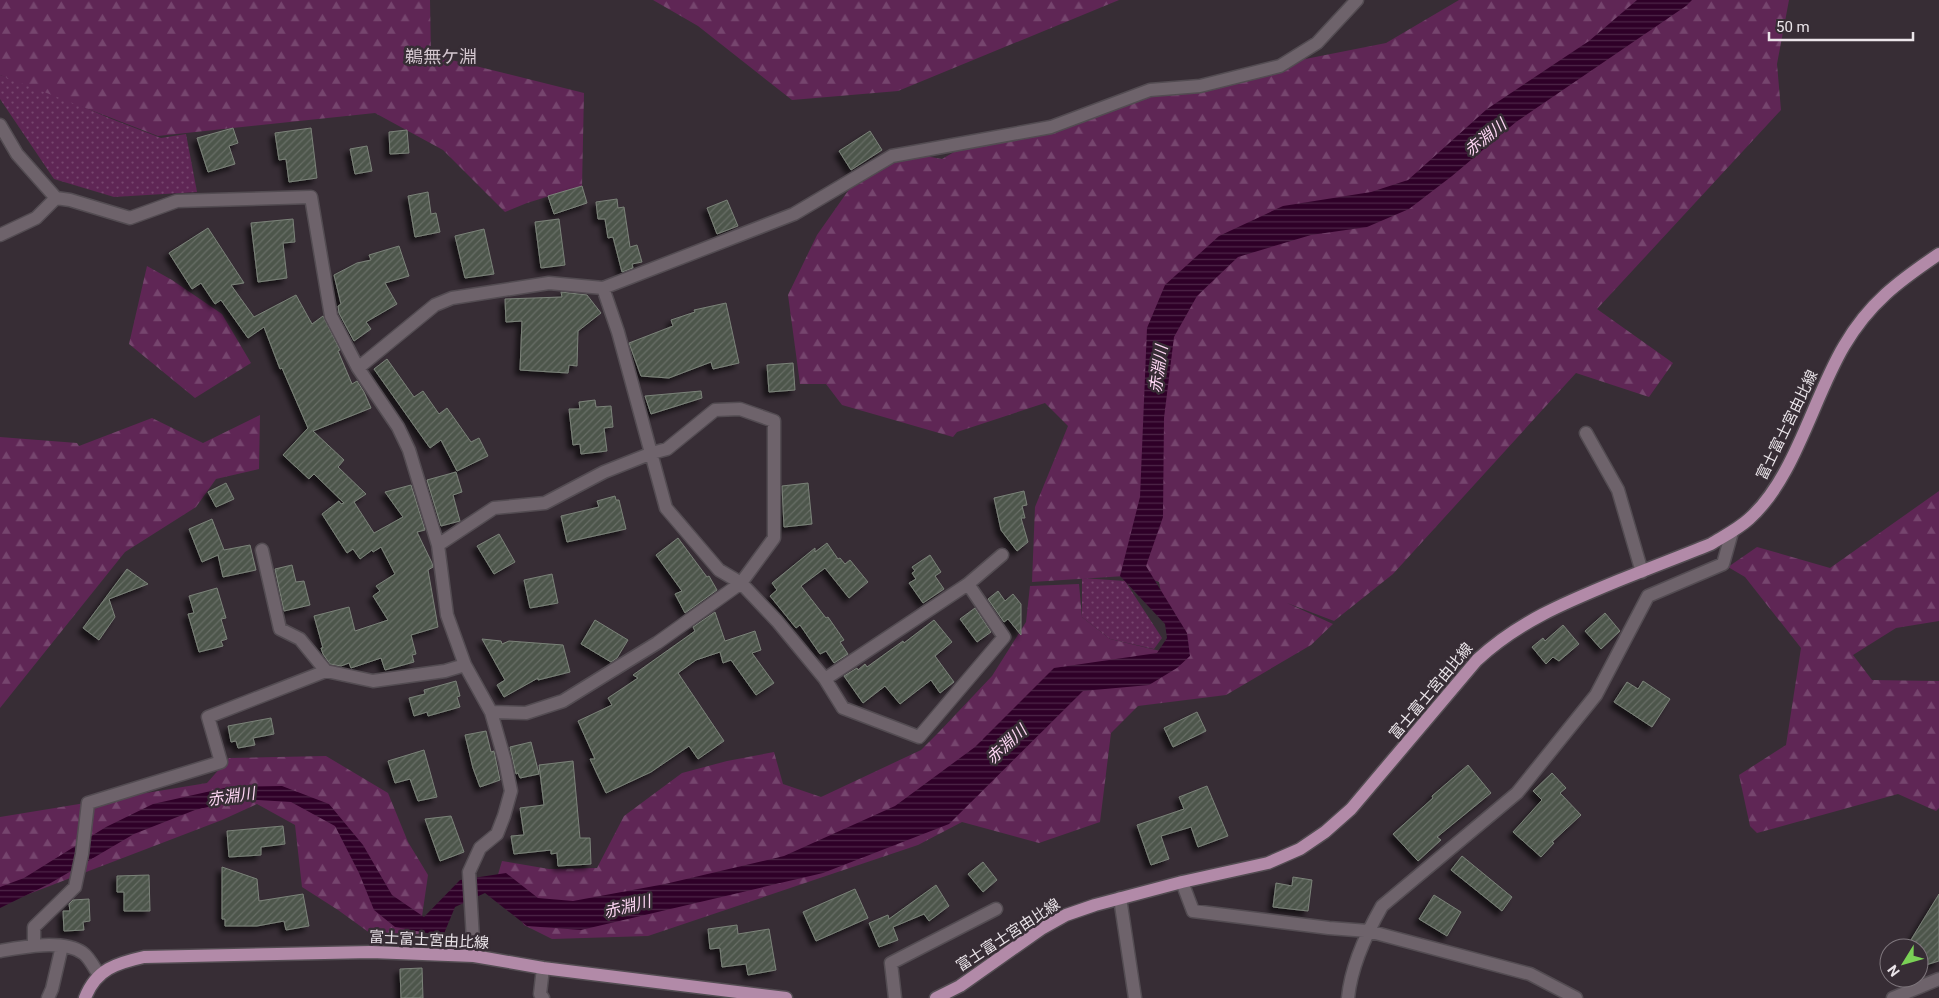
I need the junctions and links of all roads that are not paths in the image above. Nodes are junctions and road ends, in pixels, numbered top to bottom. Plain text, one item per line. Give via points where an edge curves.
1 (1357, 0) edge
2 (0, 125) edge
3 (56, 198) junction
4 (0, 235) edge
5 (1939, 254) edge
6 (603, 288) junction
7 (358, 368) junction
8 (1586, 433) dead end
9 (652, 453) junction
10 (1732, 532) junction
11 (438, 545) junction
12 (262, 550) dead end
13 (1002, 555) dead end
14 (1642, 572) junction
15 (741, 583) junction
16 (968, 584) junction
17 (465, 665) junction
18 (326, 671) junction
19 (826, 679) junction
20 (491, 712) junction
21 (1182, 882) junction
22 (1120, 898) junction
23 (996, 909) dead end
24 (1368, 931) junction
25 (34, 945) junction
26 (62, 946) junction
27 (0, 951) edge
28 (474, 956) junction
29 (543, 968) junction
30 (99, 975) junction
31 (1939, 979) edge
32 (48, 998) edge
33 (85, 998) edge
34 (543, 998) edge
35 (786, 998) edge
36 (895, 998) edge
37 (936, 998) edge
38 (1135, 998) edge
39 (1348, 998) edge
40 (1576, 998) edge
41 (1893, 998) edge

1 - 6 street via 1317,43 1280,66 1200,86 1150,90 1051,127 892,156 794,214
2 - 3 street via 18,154
3 - 4 street via 36,218
3 - 7 street via 130,218 177,201 311,197 331,316
5 - 10 main road, 富士富士宮由比線 via 1902,278 1873,305 1844,346 1780,481 1755,513
6 - 7 street via 549,283 452,298 435,305
6 - 9 street
7 - 11 street via 398,427 409,450
8 - 14 street via 1618,490
9 - 11 street via 604,472 545,503 494,508
9 - 15 street via 666,508 719,570
9 - 15 street via 667,449 715,410 740,409 774,421 774,538
10 - 14 main road, 富士富士宮由比線
10 - 24 street via 1723,564 1648,596 1596,695 1517,793 1382,906
11 - 17 street via 447,615
12 - 18 street via 280,629 300,639
13 - 16 street
14 - 21 main road, 富士富士宮由比線 via 1534,617 1494,645 1476,660 1351,809 1300,849 1268,863
15 - 19 street
15 - 20 street via 657,643 563,701 526,713
16 - 19 street
16 - 19 street via 1004,638 919,737 843,708
17 - 18 street via 445,672 373,681
17 - 20 street
18 - 25 street via 208,717 221,762 88,803 75,887 34,927
20 - 28 street via 511,791 497,834 480,848 469,872
21 - 22 main road, 富士富士宮由比線
21 - 24 street via 1193,911
22 - 37 main road, 富士富士宮由比線 via 1066,915 960,986
22 - 38 street
23 - 36 street via 891,963
24 - 39 street
24 - 40 street via 1530,974
25 - 26 street
25 - 27 street
26 - 30 street via 83,953
26 - 32 street
28 - 29 main road, 富士富士宮由比線
28 - 30 main road, 富士富士宮由比線 via 371,952 144,956 115,964
29 - 34 street via 540,994
29 - 35 main road, 富士富士宮由比線
30 - 33 main road, 富士富士宮由比線
31 - 41 street

